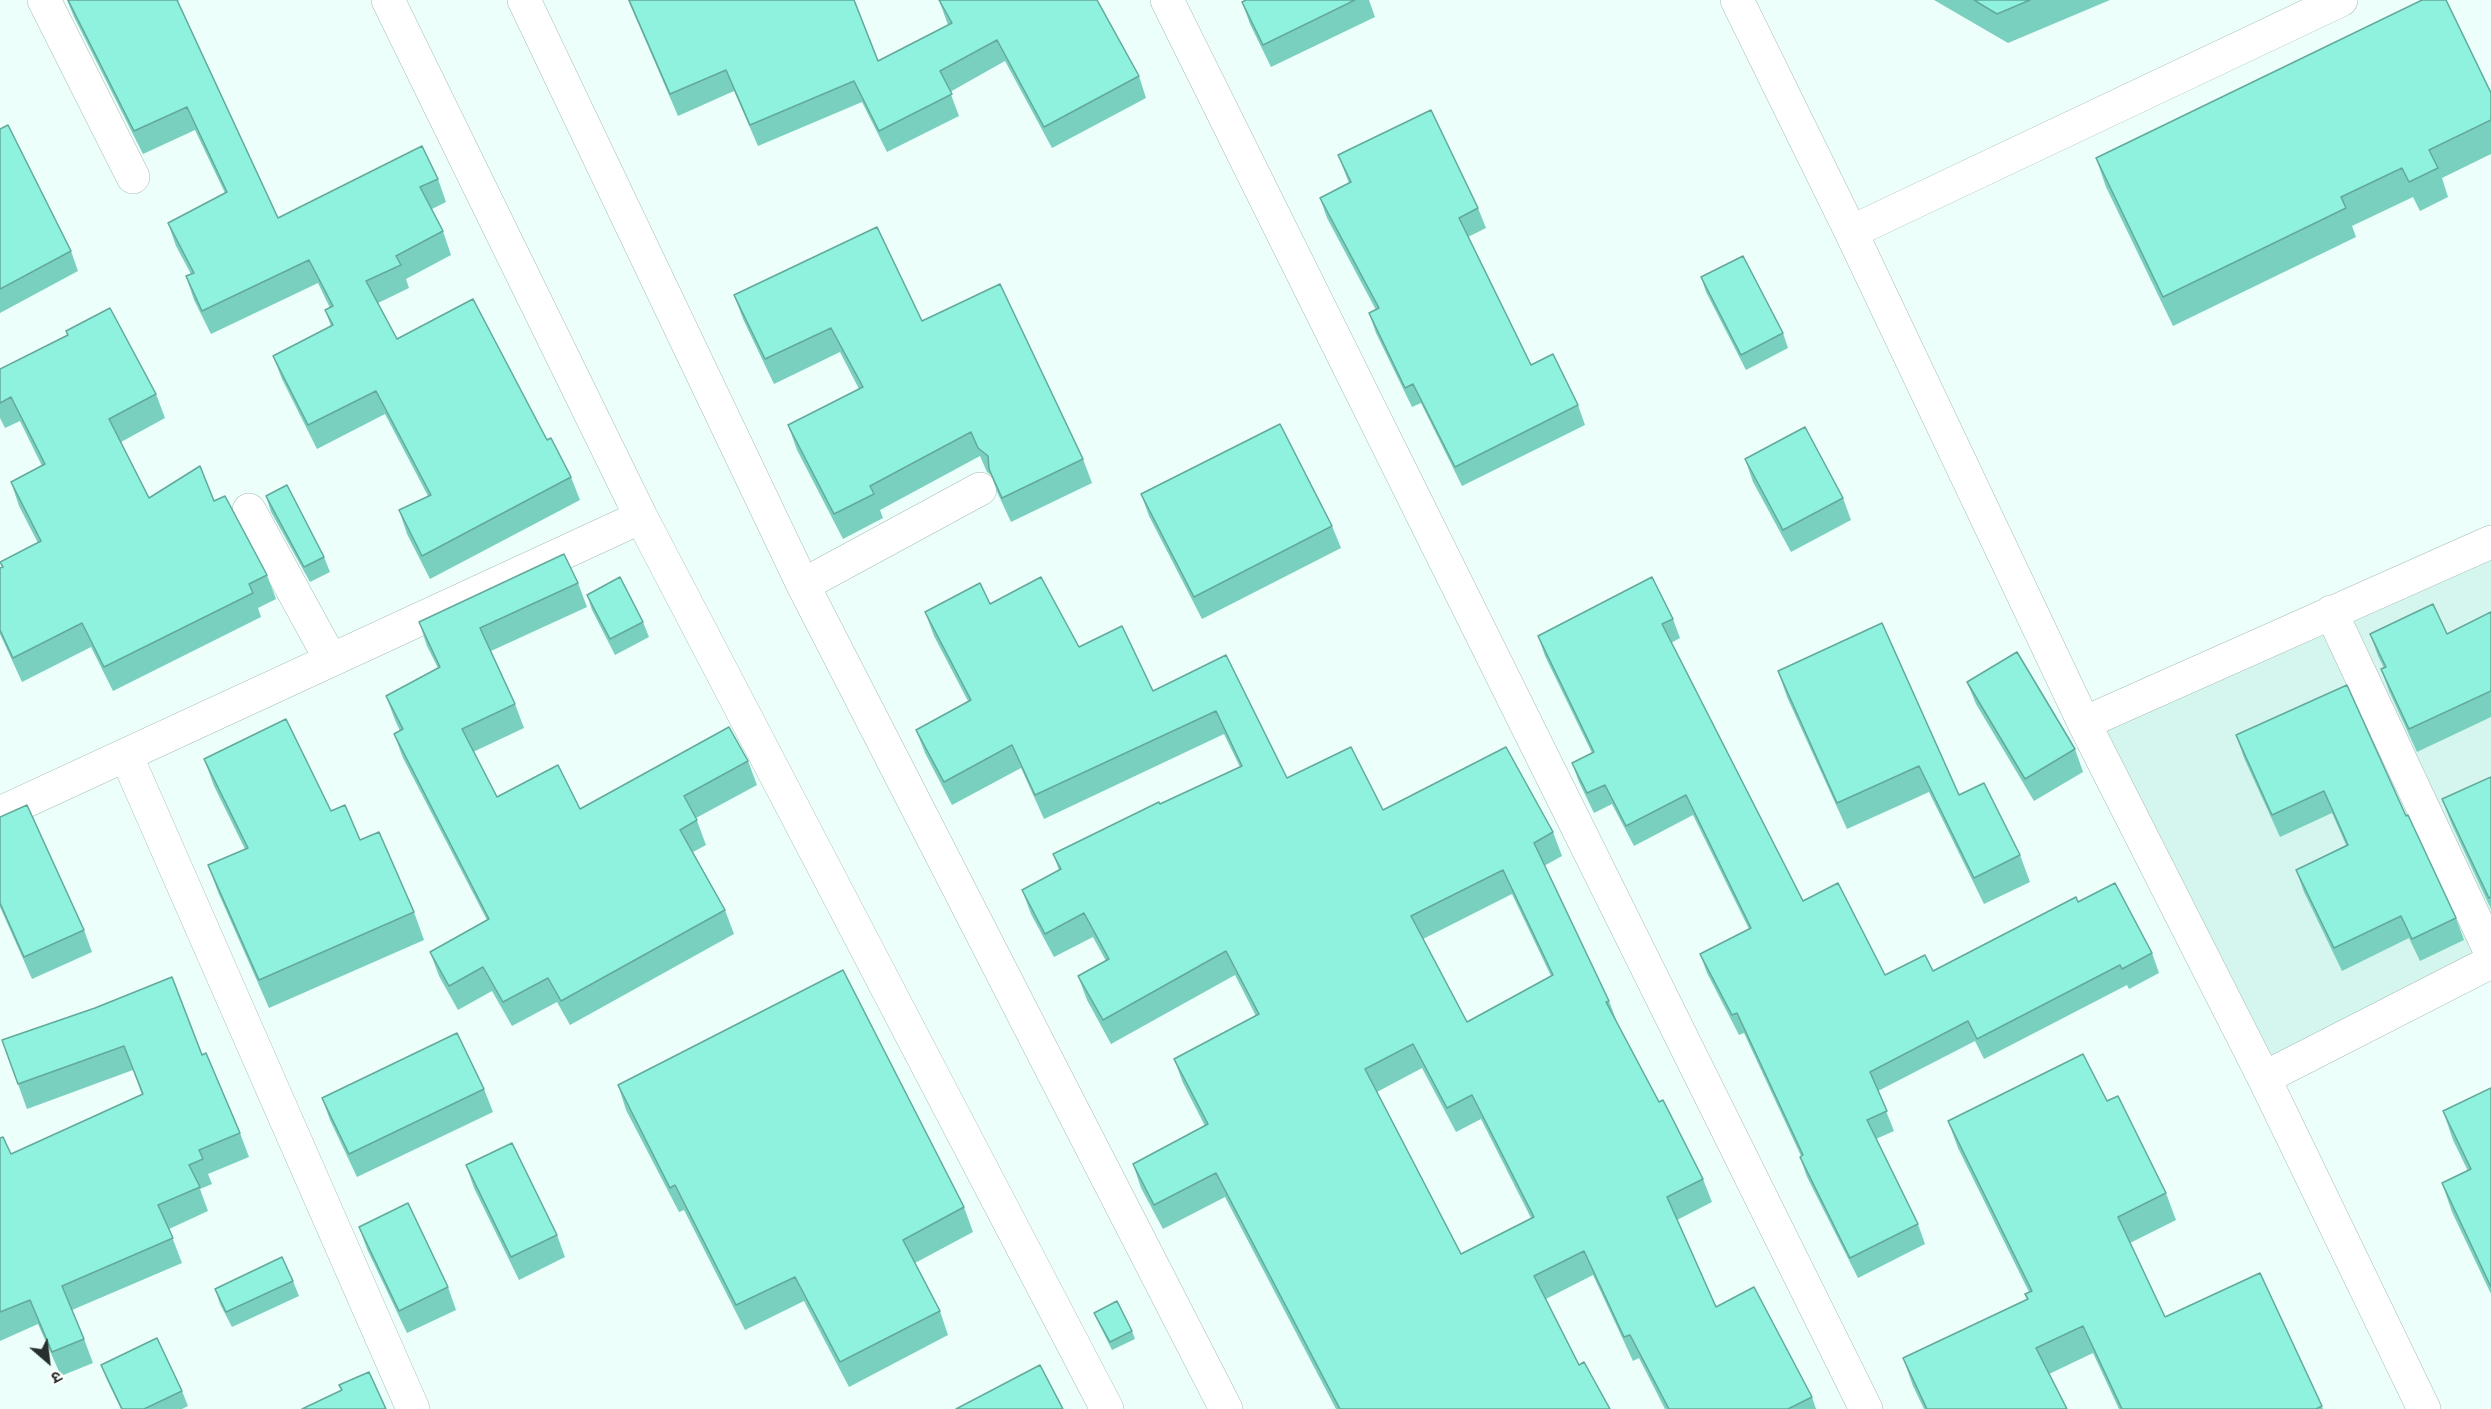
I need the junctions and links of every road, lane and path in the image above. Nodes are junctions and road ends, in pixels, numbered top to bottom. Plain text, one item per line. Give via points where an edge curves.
1 (44, 0) edge
2 (388, 0) edge
3 (525, 0) edge
4 (1167, 0) edge
5 (1737, 0) edge
6 (2341, 0) edge
7 (132, 177) dead end
8 (1851, 232) junction
9 (980, 489) dead end
10 (249, 510) dead end
11 (641, 517) junction
12 (2490, 545) edge
13 (804, 585) junction
14 (2331, 612) junction
15 (331, 660) junction
16 (2084, 723) junction
17 (126, 754) junction
18 (0, 813) edge
19 (2491, 953) edge
20 (2491, 962) edge
21 (2264, 1078) junction
22 (413, 1409) edge
23 (1107, 1409) edge
24 (1226, 1409) edge
25 (1866, 1409) edge
26 (2424, 1409) edge

1 - 7 street
2 - 11 street
3 - 13 street
4 - 25 street
5 - 8 street
6 - 8 street
8 - 16 street
9 - 13 street
10 - 15 street
11 - 15 street
11 - 23 street
12 - 14 street
13 - 24 street
14 - 16 street
14 - 19 street
15 - 17 street
16 - 21 street
17 - 18 street
17 - 22 street
20 - 21 street
21 - 26 street

